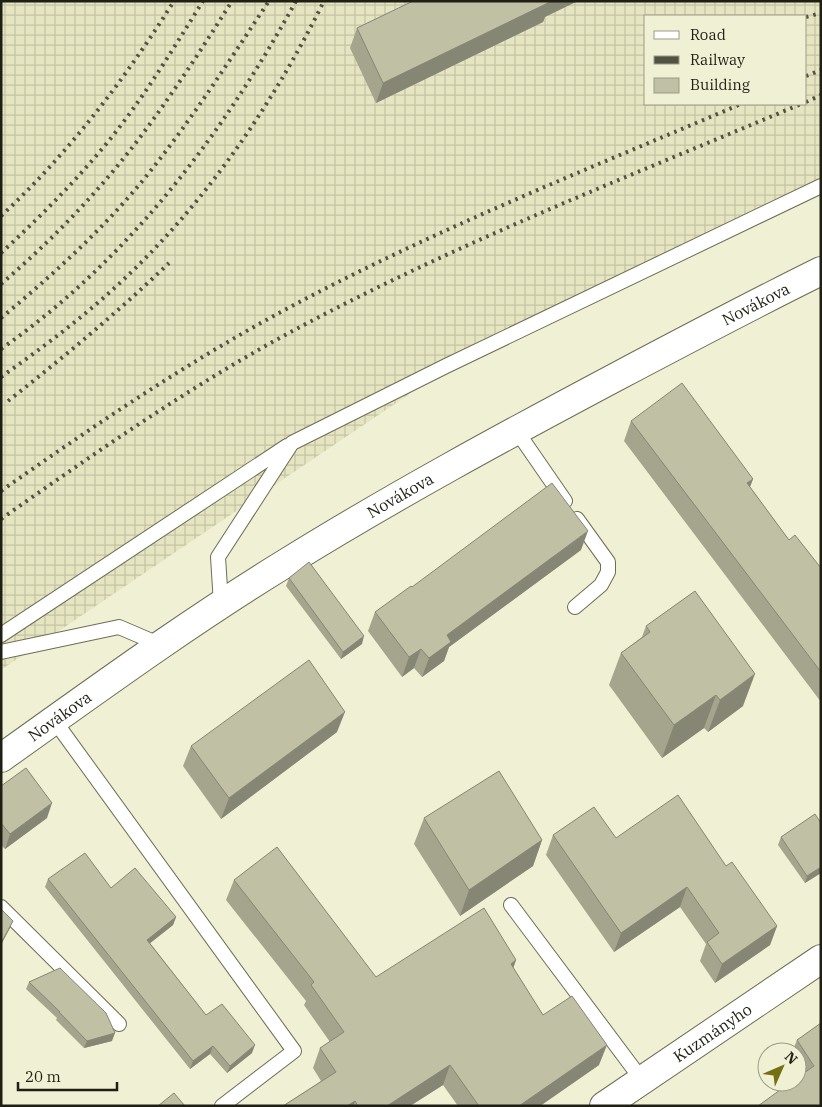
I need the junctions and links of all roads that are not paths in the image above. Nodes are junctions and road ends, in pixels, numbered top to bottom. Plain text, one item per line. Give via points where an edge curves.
1 (821, 186) edge
2 (821, 271) edge
3 (516, 430) junction
4 (292, 443) junction
5 (221, 604) junction
6 (575, 607) dead end
7 (1, 635) edge
8 (161, 645) junction
9 (1, 652) edge
10 (54, 720) junction
11 (1, 758) edge
12 (511, 905) dead end
13 (1, 907) edge
14 (821, 959) edge
15 (119, 1024) dead end
16 (642, 1080) junction
17 (222, 1106) edge
18 (604, 1106) edge

1 - 4 lane
2 - 3 street, Novákova
3 - 5 street, Novákova via 397,496
3 - 6 lane via 608,562 608,572 601,585
4 - 5 lane via 218,557
4 - 7 lane
5 - 8 street, Novákova
8 - 9 lane via 119,627
8 - 10 street, Novákova
10 - 11 street, Novákova
10 - 17 lane via 294,1051
12 - 16 lane
13 - 15 lane
14 - 16 street, Kuzmányho
16 - 18 street, Kuzmányho

